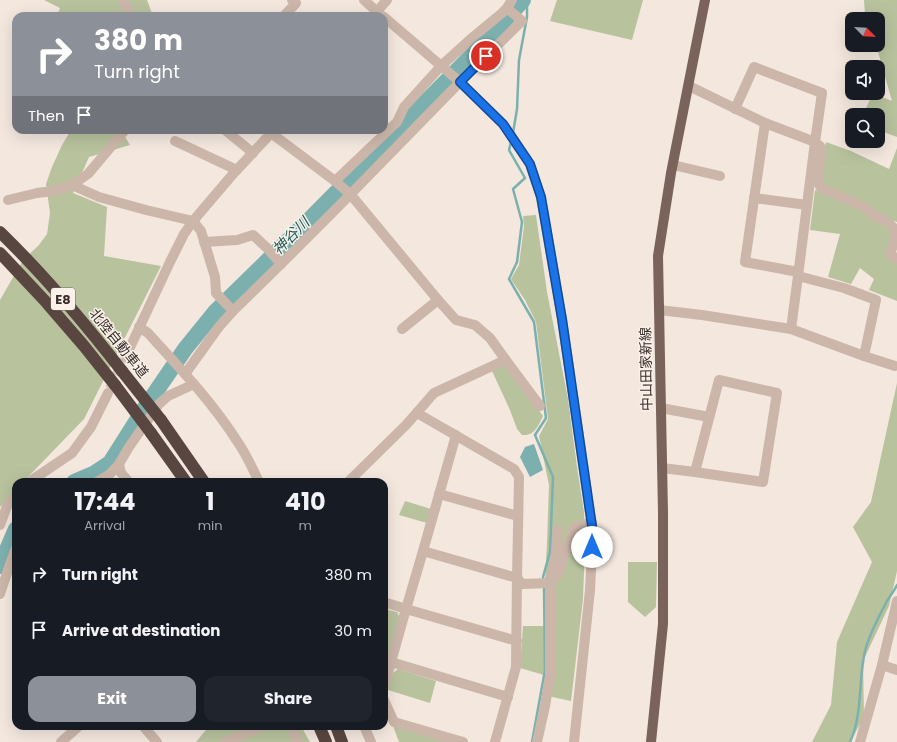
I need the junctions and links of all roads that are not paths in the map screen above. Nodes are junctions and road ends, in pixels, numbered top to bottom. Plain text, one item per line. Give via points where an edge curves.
1 (123, 0) edge
2 (292, 0) edge
3 (364, 0) edge
4 (387, 0) edge
5 (705, 0) edge
6 (509, 4) edge
7 (130, 12) edge
8 (288, 12) edge
9 (376, 12) edge
10 (381, 12) edge
11 (388, 22) edge
12 (442, 67) junction
13 (460, 82) junction
14 (689, 86) junction
15 (735, 109) junction
16 (765, 123) junction
17 (388, 130) edge
18 (122, 134) edge
19 (230, 134) edge
20 (271, 134) edge
21 (276, 134) edge
22 (384, 134) edge
23 (175, 141) dead end
24 (815, 142) junction
25 (254, 153) junction
26 (673, 165) junction
27 (237, 170) junction
28 (720, 176) dead end
29 (335, 180) junction
30 (72, 185) junction
31 (351, 194) junction
32 (754, 198) junction
33 (8, 200) dead end
34 (807, 205) junction
35 (193, 221) junction
36 (0, 232) edge
37 (204, 242) junction
38 (0, 253) edge
39 (897, 258) edge
40 (280, 264) junction
41 (798, 274) junction
42 (438, 300) junction
43 (232, 310) junction
44 (659, 310) junction
45 (139, 327) junction
46 (402, 329) dead end
47 (791, 329) junction
48 (126, 356) tunnel mouth
49 (864, 356) junction
50 (505, 359) junction
51 (895, 366) dead end
52 (183, 372) junction
53 (194, 384) junction
54 (111, 389) junction
55 (540, 406) dead end
56 (661, 408) junction
57 (418, 413) junction
58 (709, 417) junction
59 (456, 435) junction
60 (120, 464) junction
61 (662, 468) junction
62 (695, 472) junction
63 (39, 478) edge
64 (104, 478) edge
65 (126, 478) edge
66 (183, 478) edge
67 (201, 478) edge
68 (257, 478) edge
69 (352, 478) edge
70 (439, 494) junction
71 (12, 499) edge
72 (518, 516) junction
73 (592, 522) junction
74 (0, 525) edge
75 (558, 530) dead end
76 (424, 551) junction
77 (12, 559) edge
78 (517, 578) junction
79 (550, 583) junction
80 (0, 594) edge
81 (897, 601) edge
82 (388, 603) edge
83 (406, 609) junction
84 (517, 641) junction
85 (391, 662) junction
86 (882, 665) junction
87 (897, 670) edge
88 (388, 673) edge
89 (508, 697) junction
90 (388, 709) edge
91 (74, 730) edge
92 (146, 730) edge
93 (254, 730) edge
94 (293, 730) edge
95 (321, 730) edge
96 (338, 730) edge
97 (366, 730) edge
98 (61, 742) edge
99 (157, 742) edge
100 (225, 742) edge
101 (298, 742) edge
102 (326, 742) edge
103 (342, 742) edge
104 (371, 742) edge
105 (463, 742) edge
106 (495, 742) edge
107 (537, 742) edge
108 (574, 742) edge
109 (651, 742) edge
110 (860, 742) edge

1 - 7 street
2 - 8 street via 296,3
3 - 9 street
4 - 10 street
5 - 14 main road, 中山田家新線
6 - 12 street
6 - 13 street via 522,21
11 - 12 street
12 - 13 street
12 - 17 street via 404,107 397,122
13 - 31 street
13 - 73 street via 503,124 530,164 541,197
14 - 15 street
14 - 26 main road, 中山田家新線
15 - 16 street
15 - 24 street via 754,67 822,93
16 - 24 street
16 - 32 street
18 - 30 street via 88,174
19 - 25 street
20 - 25 street
21 - 29 street
22 - 29 street
23 - 27 street
24 - 34 street
24 - 39 street via 821,147 818,182 821,188 864,207 895,229 895,240 890,254
25 - 27 street
26 - 28 street
26 - 44 main road, 中山田家新線 via 658,256
27 - 35 street
29 - 31 street
30 - 33 street
30 - 35 street via 99,197
31 - 40 street
31 - 42 street
32 - 34 street
32 - 41 street via 745,262
34 - 41 street
35 - 37 street via 201,231
35 - 45 street via 184,234
36 - 67 highway, 北陸自動車道 / E8, bridge via 95,335
37 - 40 street via 237,240 254,235
37 - 43 street via 215,277 216,293
38 - 54 highway, 北陸自動車道 / E8 via 84,346
40 - 43 street
41 - 47 street
41 - 49 street via 876,300
42 - 46 street
42 - 50 street via 456,320 475,325 490,338
43 - 52 street
44 - 47 street
44 - 56 main road, 中山田家新線
45 - 48 street
45 - 52 street via 148,333
47 - 49 street
49 - 51 street
50 - 55 street
50 - 57 street via 434,393
52 - 53 street
53 - 60 street via 168,396 159,404
53 - 68 street via 240,445
54 - 63 street via 91,427 72,453
54 - 66 highway, 北陸自動車道 / E8, bridge via 151,433
56 - 58 street
56 - 61 main road, 中山田家新線
57 - 59 street
57 - 69 street
58 - 62 street
58 - 62 street via 719,380 777,393 763,482
59 - 70 street
59 - 72 street via 514,469 519,476
60 - 64 street
60 - 65 street
61 - 62 street
61 - 109 main road, 中山田家新線 via 663,624
70 - 72 street
70 - 76 street
71 - 74 street
72 - 78 street
73 - 79 street via 574,528 559,572
73 - 108 street via 590,590
75 - 79 street
76 - 78 street
76 - 83 street
77 - 80 street
78 - 79 street via 522,584
78 - 84 street
79 - 107 street via 550,676
81 - 86 street
82 - 83 street
83 - 84 street
83 - 85 street
84 - 89 street via 516,667
85 - 88 street
85 - 89 street
86 - 87 street
86 - 110 street
89 - 106 street
90 - 105 street via 394,722
91 - 98 street
92 - 99 street
93 - 100 street
94 - 101 street
95 - 102 highway
96 - 103 highway
97 - 104 street

